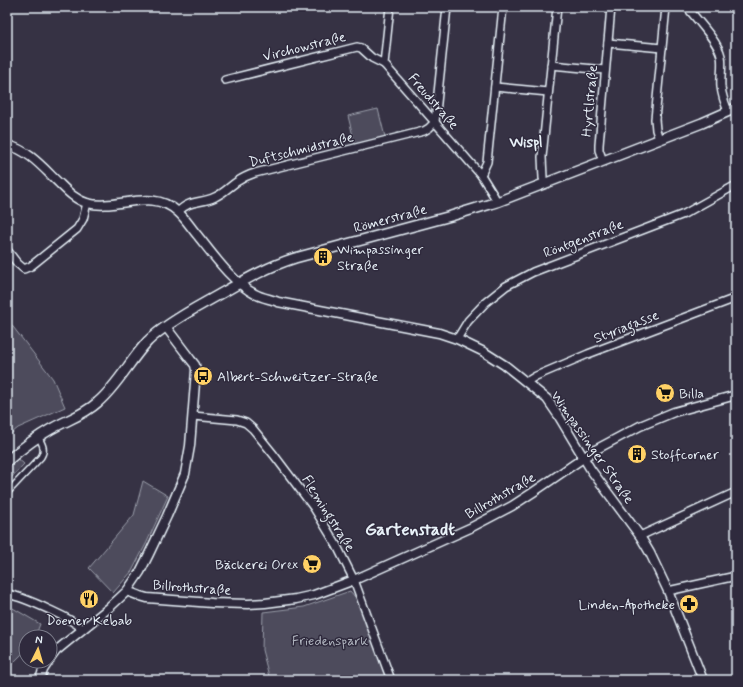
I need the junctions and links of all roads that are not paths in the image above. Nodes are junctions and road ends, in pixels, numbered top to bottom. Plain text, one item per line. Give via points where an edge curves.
1 (390, 7) edge
2 (447, 7) edge
3 (503, 7) edge
4 (556, 7) edge
5 (611, 7) edge
6 (666, 7) edge
7 (687, 7) edge
8 (608, 43) junction
9 (662, 48) junction
10 (384, 64) junction
11 (551, 65) junction
12 (605, 70) junction
13 (225, 80) dead end
14 (495, 87) junction
15 (548, 92) junction
16 (732, 109) edge
17 (435, 122) junction
18 (659, 140) junction
19 (7, 145) edge
20 (603, 161) junction
21 (481, 175) junction
22 (546, 184) junction
23 (736, 185) edge
24 (497, 202) junction
25 (87, 203) junction
26 (178, 212) junction
27 (7, 250) edge
28 (239, 283) junction
29 (736, 298) edge
30 (166, 327) junction
31 (457, 338) junction
32 (526, 382) junction
33 (736, 395) edge
34 (193, 416) junction
35 (38, 436) junction
36 (584, 458) junction
37 (7, 461) edge
38 (7, 492) edge
39 (736, 492) edge
40 (640, 536) junction
41 (736, 576) edge
42 (354, 580) junction
43 (668, 590) junction
44 (127, 592) junction
45 (7, 594) edge
46 (83, 629) junction
47 (58, 649) edge
48 (44, 669) edge
49 (40, 680) edge
50 (391, 680) edge
51 (703, 680) edge

1 - 10 street
2 - 17 street
3 - 14 street
4 - 11 street
5 - 8 street, Hyrtlstraße
6 - 9 street
7 - 16 street via 719,49 722,62 722,93
8 - 9 street
8 - 12 street, Hyrtlstraße
9 - 18 street via 655,119
10 - 13 street, Virchowstraße via 357,46
10 - 17 street, Freudstraße
11 - 12 street
11 - 15 street
12 - 20 street, Hyrtlstraße via 598,145
14 - 15 street
14 - 21 street via 487,162
15 - 22 street via 542,157 543,178
16 - 18 main road, Römerstraße
17 - 21 street, Freudstraße
17 - 26 street, Duftschmidstraße via 424,131 246,176 215,198 186,204
18 - 20 main road, Römerstraße
19 - 25 street, Wimpassinger Straße via 33,157 66,191
20 - 22 main road, Römerstraße
21 - 24 street, Freudstraße
22 - 24 main road, Römerstraße
23 - 31 street, Röntgenstraße via 684,214 533,272 506,286 468,321
24 - 28 main road, Römerstraße via 296,258
25 - 26 street, Wimpassinger Straße via 103,206 139,200 155,201
25 - 27 street via 83,219 77,229 31,266 24,269
26 - 28 street, Wimpassinger Straße
28 - 30 main road, Römerstraße
28 - 31 street, Wimpassinger Straße via 256,294 278,302
29 - 32 street, Styriagasse via 582,357
30 - 34 street via 195,365
30 - 35 main road, Römerstraße via 149,340 98,402 79,416
31 - 32 street, Wimpassinger Straße via 506,366
32 - 36 street, Wimpassinger Straße via 546,399
33 - 36 street, Billrothstraße via 657,419
34 - 42 street, Flemingstraße via 237,420 254,429 314,508
34 - 44 street via 185,474 149,554
35 - 37 main road, Römerstraße
35 - 38 street via 43,446 43,454
36 - 40 street, Wimpassinger Straße
36 - 42 street, Billrothstraße via 512,506 470,528
39 - 40 street
40 - 43 street, Wimpassinger Straße
41 - 43 street
42 - 44 street, Billrothstraße via 314,595 254,604 147,598
42 - 50 street, Flemingstraße
43 - 51 street, Wimpassinger Straße
44 - 46 street
45 - 46 street via 71,620
46 - 47 street
48 - 49 street

